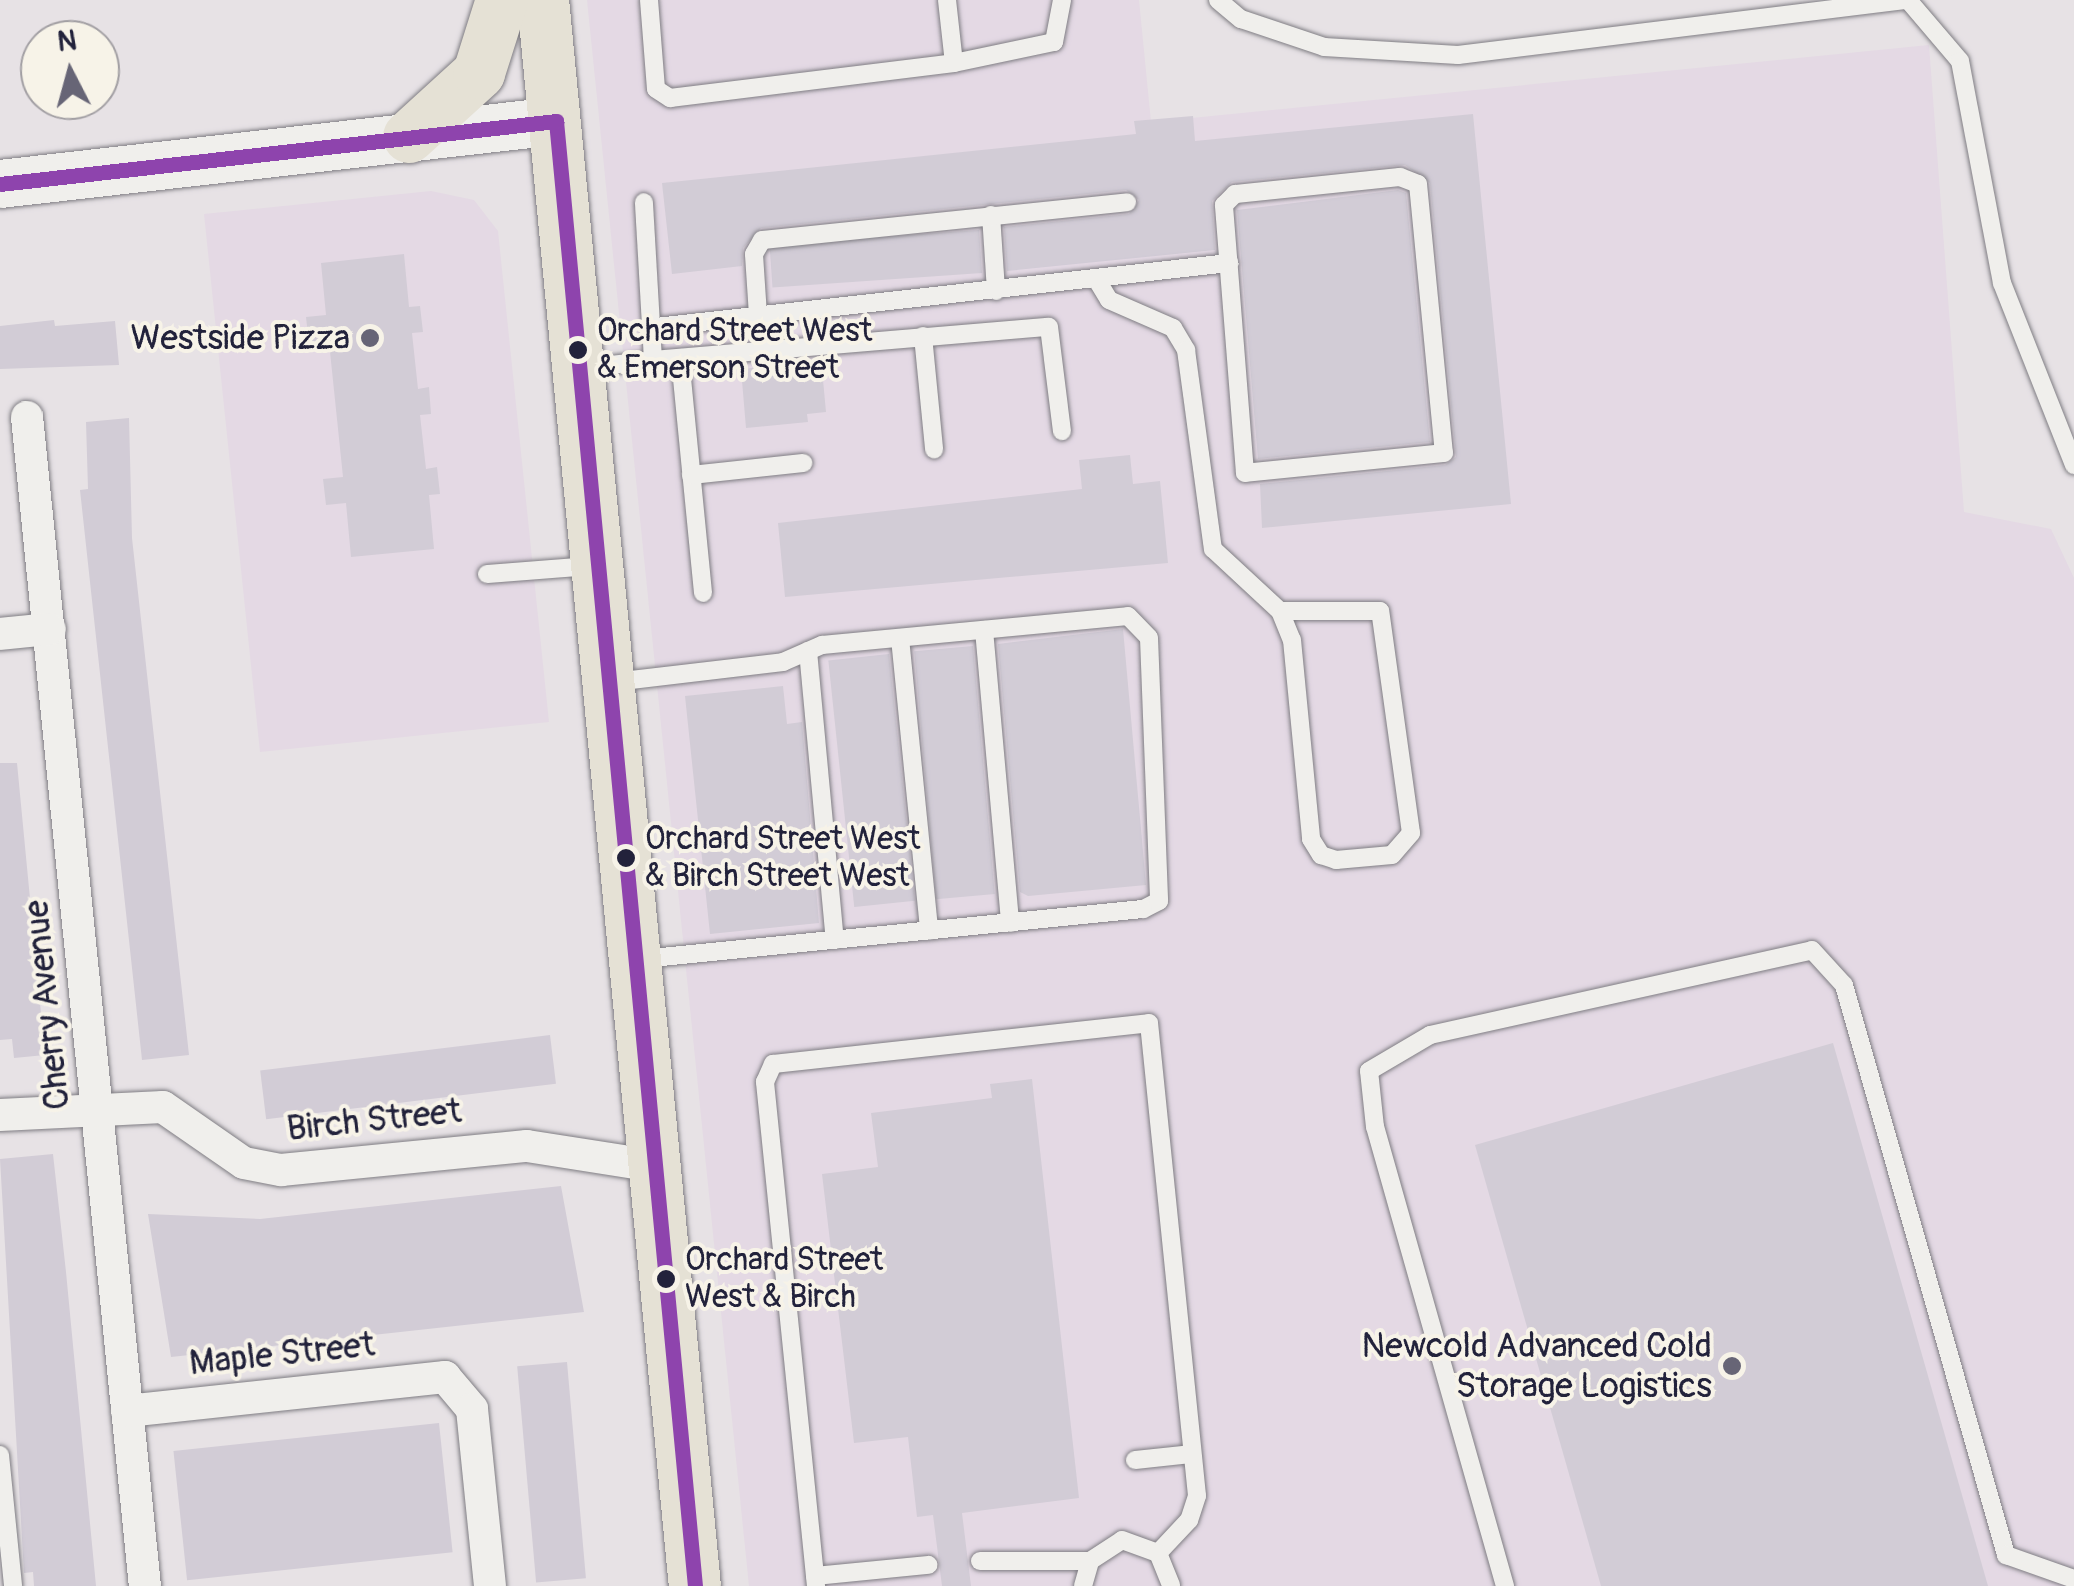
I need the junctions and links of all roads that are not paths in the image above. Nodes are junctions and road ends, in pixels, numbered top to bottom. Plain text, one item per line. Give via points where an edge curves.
1 (502, 0) edge
2 (543, 0) edge
3 (650, 0) edge
4 (947, 0) edge
5 (1062, 0) edge
6 (1218, 0) edge
7 (1906, 0) edge
8 (954, 63) junction
9 (556, 121) junction
10 (410, 137) junction
11 (0, 184) edge
12 (644, 202) dead end
13 (1127, 202) dead end
14 (991, 215) junction
15 (1228, 263) junction
16 (1097, 280) junction
17 (996, 290) junction
18 (758, 314) junction
19 (656, 327) junction
20 (923, 336) junction
21 (680, 358) junction
22 (653, 360) junction
23 (579, 368) junction
24 (27, 417) dead end
25 (1062, 431) dead end
26 (934, 448) dead end
27 (803, 463) dead end
28 (2074, 465) edge
29 (692, 475) junction
30 (598, 565) junction
31 (486, 574) dead end
32 (702, 594) dead end
33 (1280, 611) junction
34 (50, 629) junction
35 (984, 630) junction
36 (0, 634) edge
37 (900, 638) junction
38 (808, 651) junction
39 (609, 682) junction
40 (1010, 922) junction
41 (929, 931) junction
42 (836, 940) junction
43 (635, 960) junction
44 (97, 1107) junction
45 (0, 1115) edge
46 (654, 1166) junction
47 (128, 1411) junction
48 (1191, 1454) junction
49 (0, 1455) edge
50 (1135, 1460) dead end
51 (1158, 1553) junction
52 (980, 1561) dead end
53 (1090, 1561) junction
54 (928, 1565) dead end
55 (2074, 1579) edge
56 (816, 1581) edge
57 (13, 1586) edge
58 (145, 1586) edge
59 (490, 1586) edge
60 (695, 1586) edge
61 (1084, 1586) edge
62 (1171, 1586) edge
63 (1505, 1586) edge

1 - 10 main road via 479,74
2 - 9 main road
3 - 8 lane via 656,90 670,98
4 - 8 lane
5 - 8 lane via 1054,42
6 - 7 lane via 1241,18 1324,47 1458,56
7 - 28 lane via 1960,61 2002,282
9 - 10 main road
9 - 23 main road
10 - 11 main road
12 - 19 lane
13 - 14 lane
14 - 17 lane
14 - 18 lane via 762,240 754,254
15 - 15 lane via 1244,474 1444,453 1418,184 1400,176 1235,194 1224,205
15 - 16 lane
16 - 17 lane
16 - 33 lane via 1109,300 1173,328 1186,350 1213,549
17 - 18 lane
18 - 19 lane
19 - 22 lane
20 - 21 lane
20 - 25 lane via 1048,327
20 - 26 lane
21 - 22 lane
21 - 29 lane
22 - 23 lane
23 - 30 main road
24 - 34 street, Cherry Avenue
27 - 29 lane
29 - 32 lane
30 - 31 lane
30 - 39 main road
33 - 33 lane via 1292,640 1311,839 1320,855 1336,860 1392,855 1411,833 1380,611
34 - 36 street
34 - 44 street, Cherry Avenue
35 - 37 lane
35 - 40 lane
35 - 40 lane via 1128,616 1149,638 1159,901
37 - 38 lane
37 - 41 lane
38 - 39 lane via 783,662
38 - 42 lane
39 - 43 main road
40 - 41 lane
41 - 42 lane
42 - 43 lane
43 - 46 main road
44 - 45 street, Birch Street
44 - 46 street, Birch Street via 163,1107 260,1168 527,1146
44 - 47 street, Cherry Avenue
46 - 60 main road
47 - 58 street, Cherry Avenue
47 - 59 street, Maple Street via 445,1378 472,1409
48 - 50 lane
48 - 51 lane via 1197,1496 1190,1520
48 - 56 lane via 1149,1023 773,1064 765,1082
49 - 57 lane
51 - 53 lane via 1122,1540
51 - 62 lane
52 - 53 lane
53 - 61 lane
54 - 56 lane
55 - 63 lane via 2006,1555 1844,985 1812,950 1430,1035 1369,1071 1375,1127

